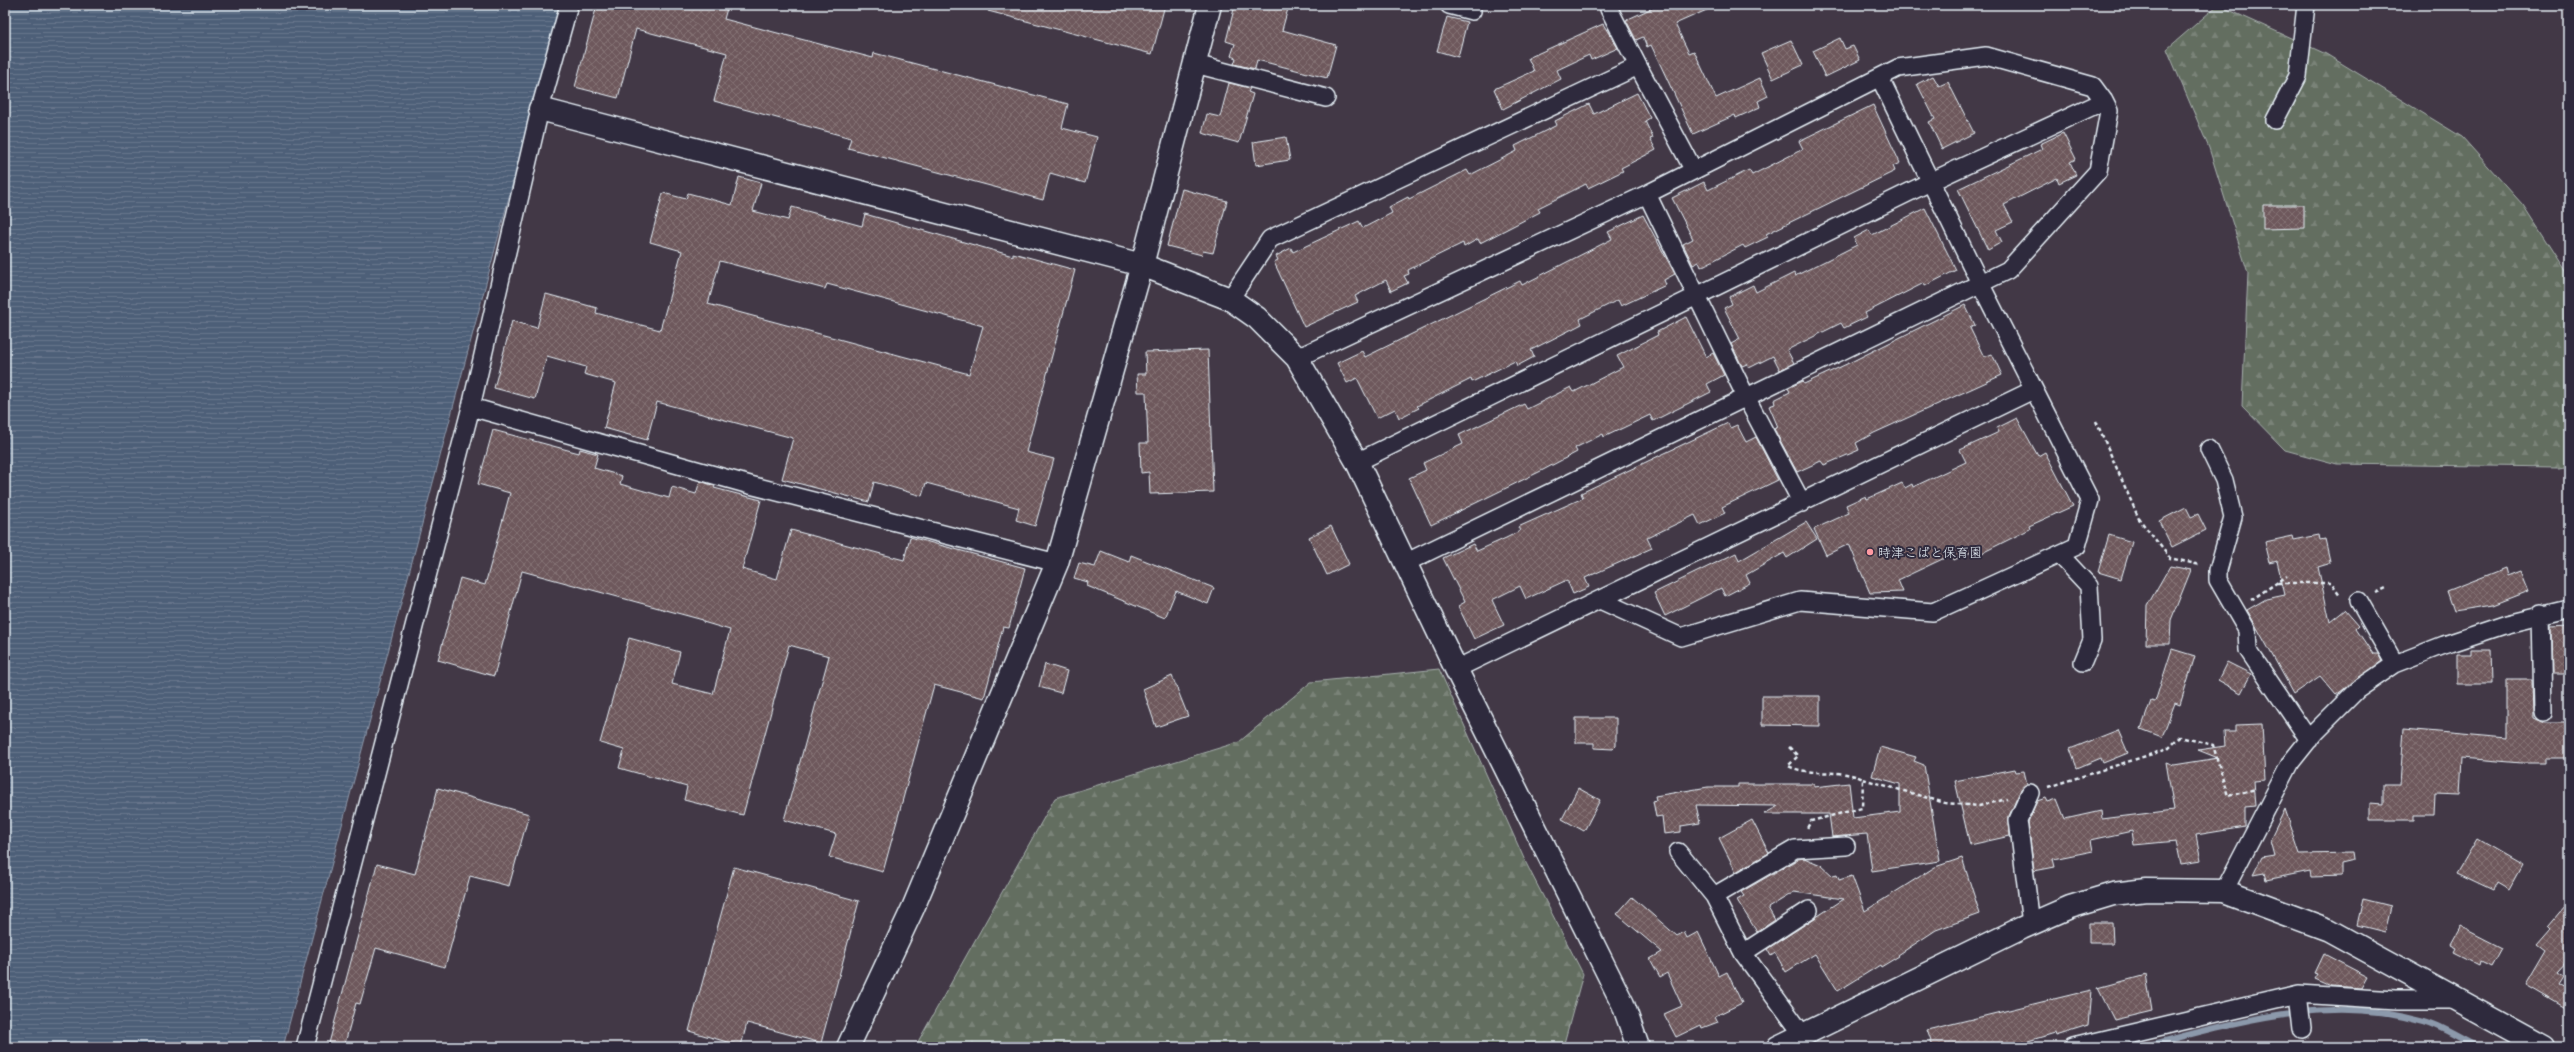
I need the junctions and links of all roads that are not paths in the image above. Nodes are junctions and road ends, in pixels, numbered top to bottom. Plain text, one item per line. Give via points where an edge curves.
1 (569, 5) edge
2 (1210, 5) edge
3 (1449, 5) edge
4 (2306, 5) edge
5 (1609, 8) dead end
6 (1472, 11) dead end
7 (1195, 64) junction
8 (1638, 66) junction
9 (1880, 78) junction
10 (1326, 98) dead end
11 (2104, 101) junction
12 (540, 109) junction
13 (2275, 120) dead end
14 (1693, 169) junction
15 (1932, 181) junction
16 (1647, 194) junction
17 (1142, 265) junction
18 (1980, 283) junction
19 (1697, 297) junction
20 (1230, 299) junction
21 (1297, 358) junction
22 (2033, 390) junction
23 (1746, 397) junction
24 (471, 407) junction
25 (2209, 449) dead end
26 (1357, 462) junction
27 (1802, 503) junction
28 (2060, 554) junction
29 (1057, 562) junction
30 (1405, 563) junction
31 (1600, 600) junction
32 (2359, 601) road end
33 (2569, 609) edge
34 (2541, 613) junction
35 (2084, 662) dead end
36 (2395, 664) junction
37 (1456, 669) junction
38 (2543, 712) dead end
39 (2309, 740) junction
40 (2030, 793) road end
41 (1846, 846) dead end
42 (1678, 852) dead end
43 (2224, 891) junction
44 (1714, 896) junction
45 (1809, 910) dead end
46 (2031, 924) junction
47 (1743, 953) junction
48 (2298, 994) junction
49 (2458, 1000) junction
50 (2302, 1030) dead end
51 (1803, 1035) junction
52 (305, 1047) edge
53 (848, 1047) edge
54 (1638, 1047) edge
55 (1778, 1047) edge
56 (2073, 1047) edge
57 (2543, 1047) edge

1 - 12 street
2 - 7 street
3 - 6 street
4 - 13 street via 2298,76
5 - 8 street
7 - 10 street
7 - 17 street
8 - 14 street
8 - 20 street via 1270,239
9 - 11 street via 1898,68 1986,56 2093,86
9 - 14 street
9 - 15 street
11 - 15 street
11 - 18 street via 2109,111 2098,171 2008,270
12 - 17 street
12 - 24 street
14 - 16 street
15 - 18 street
15 - 19 street
16 - 19 street
16 - 21 street
17 - 20 street
17 - 29 street
18 - 22 street
18 - 23 street
19 - 23 street
19 - 26 street
20 - 21 street via 1257,318
21 - 26 street
22 - 27 street
22 - 28 street via 2090,500 2077,546
23 - 27 street
23 - 30 street
24 - 29 street via 750,485
24 - 52 street
25 - 39 street via 2224,480 2233,517 2218,570 2218,580 2247,630 2248,650
26 - 30 street
27 - 31 street
28 - 31 street via 1933,612 1800,601 1681,637
28 - 35 street via 2089,586 2092,640
29 - 53 street via 913,908
30 - 37 street
31 - 37 street
32 - 36 street
33 - 34 street
34 - 36 street
34 - 38 street
36 - 39 street via 2357,690
37 - 54 street via 1623,1004
39 - 43 street via 2291,762
40 - 46 street via 2018,820
41 - 44 street via 1795,849
42 - 44 street
43 - 46 street via 2146,890 2113,894 2070,907
43 - 49 street via 2329,930
44 - 47 street
45 - 47 street
46 - 51 street
47 - 51 street
48 - 49 street via 2396,1000
48 - 50 street
48 - 56 street
49 - 57 street
51 - 55 street

